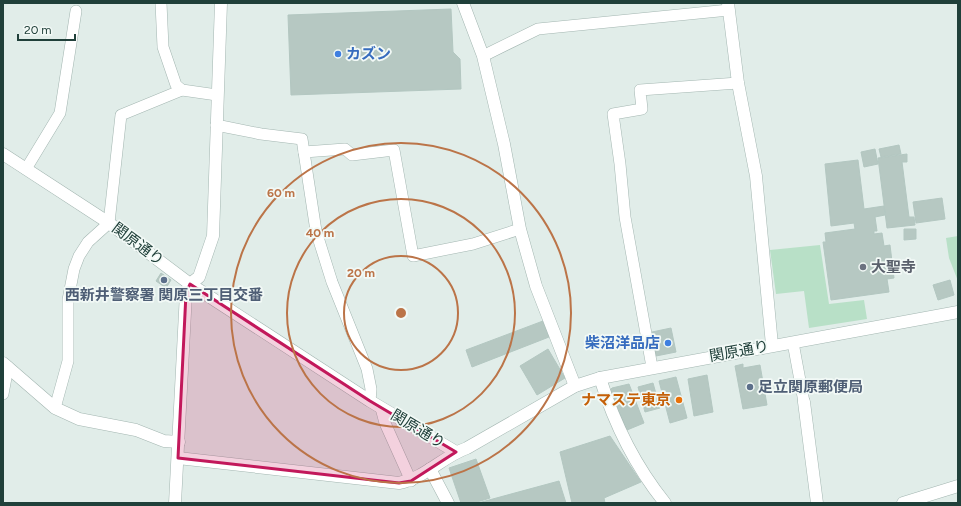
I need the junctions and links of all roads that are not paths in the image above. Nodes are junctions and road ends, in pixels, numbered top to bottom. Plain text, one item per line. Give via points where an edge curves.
1 (161, 3) edge
2 (221, 3) edge
3 (463, 3) edge
4 (728, 6) edge
5 (76, 11) dead end
6 (483, 56) junction
7 (738, 83) junction
8 (182, 90) junction
9 (217, 95) junction
10 (216, 125) junction
11 (304, 152) junction
12 (3, 154) edge
13 (26, 169) junction
14 (109, 223) junction
15 (520, 229) junction
16 (190, 284) junction
17 (957, 314) edge
18 (772, 345) junction
19 (794, 348) dead end
20 (5, 365) edge
21 (652, 367) junction
22 (600, 378) junction
23 (575, 386) junction
24 (3, 394) edge
25 (370, 402) junction
26 (804, 402) joint
27 (55, 408) junction
28 (382, 408) junction
29 (179, 442) junction
30 (456, 452) junction
31 (178, 458) junction
32 (430, 469) junction
33 (411, 480) junction
34 (958, 486) edge
35 (175, 503) edge
36 (448, 503) edge
37 (665, 503) edge
38 (818, 503) edge
39 (903, 503) edge

1 - 8 lane via 163,47 176,85
2 - 9 street
3 - 6 street
4 - 6 lane via 538,29
4 - 7 street
5 - 13 lane via 60,113
6 - 15 street via 504,144
7 - 18 street via 756,176
7 - 21 lane via 640,90 642,109 613,114 625,217
8 - 9 lane
8 - 14 lane via 121,115
9 - 10 street
10 - 11 lane via 302,139
10 - 16 street via 213,236 199,277
11 - 15 lane via 345,149 352,155 394,150 413,256 473,244
11 - 25 lane via 316,231 332,282 367,369 371,389
12 - 13 street, 関原通り
13 - 14 street, 関原通り
14 - 16 street, 関原通り
14 - 27 lane via 85,247 74,269 68,300 68,361
15 - 23 street via 536,286
16 - 25 street, 関原通り
16 - 29 street via 186,293
17 - 18 street, 関原通り
18 - 21 street, 関原通り
19 - 26 lane
20 - 24 lane
20 - 27 street
21 - 22 street, 関原通り
22 - 23 street, 関原通り
22 - 37 street via 628,446 647,480
23 - 30 street, 関原通り
25 - 28 street, 関原通り
26 - 38 street
27 - 29 street via 79,419 136,430 164,441
28 - 30 street, 関原通り
28 - 33 lane via 385,423
29 - 31 street
30 - 32 street
31 - 33 street via 399,483
31 - 35 street
32 - 33 street
32 - 36 street
34 - 39 street

